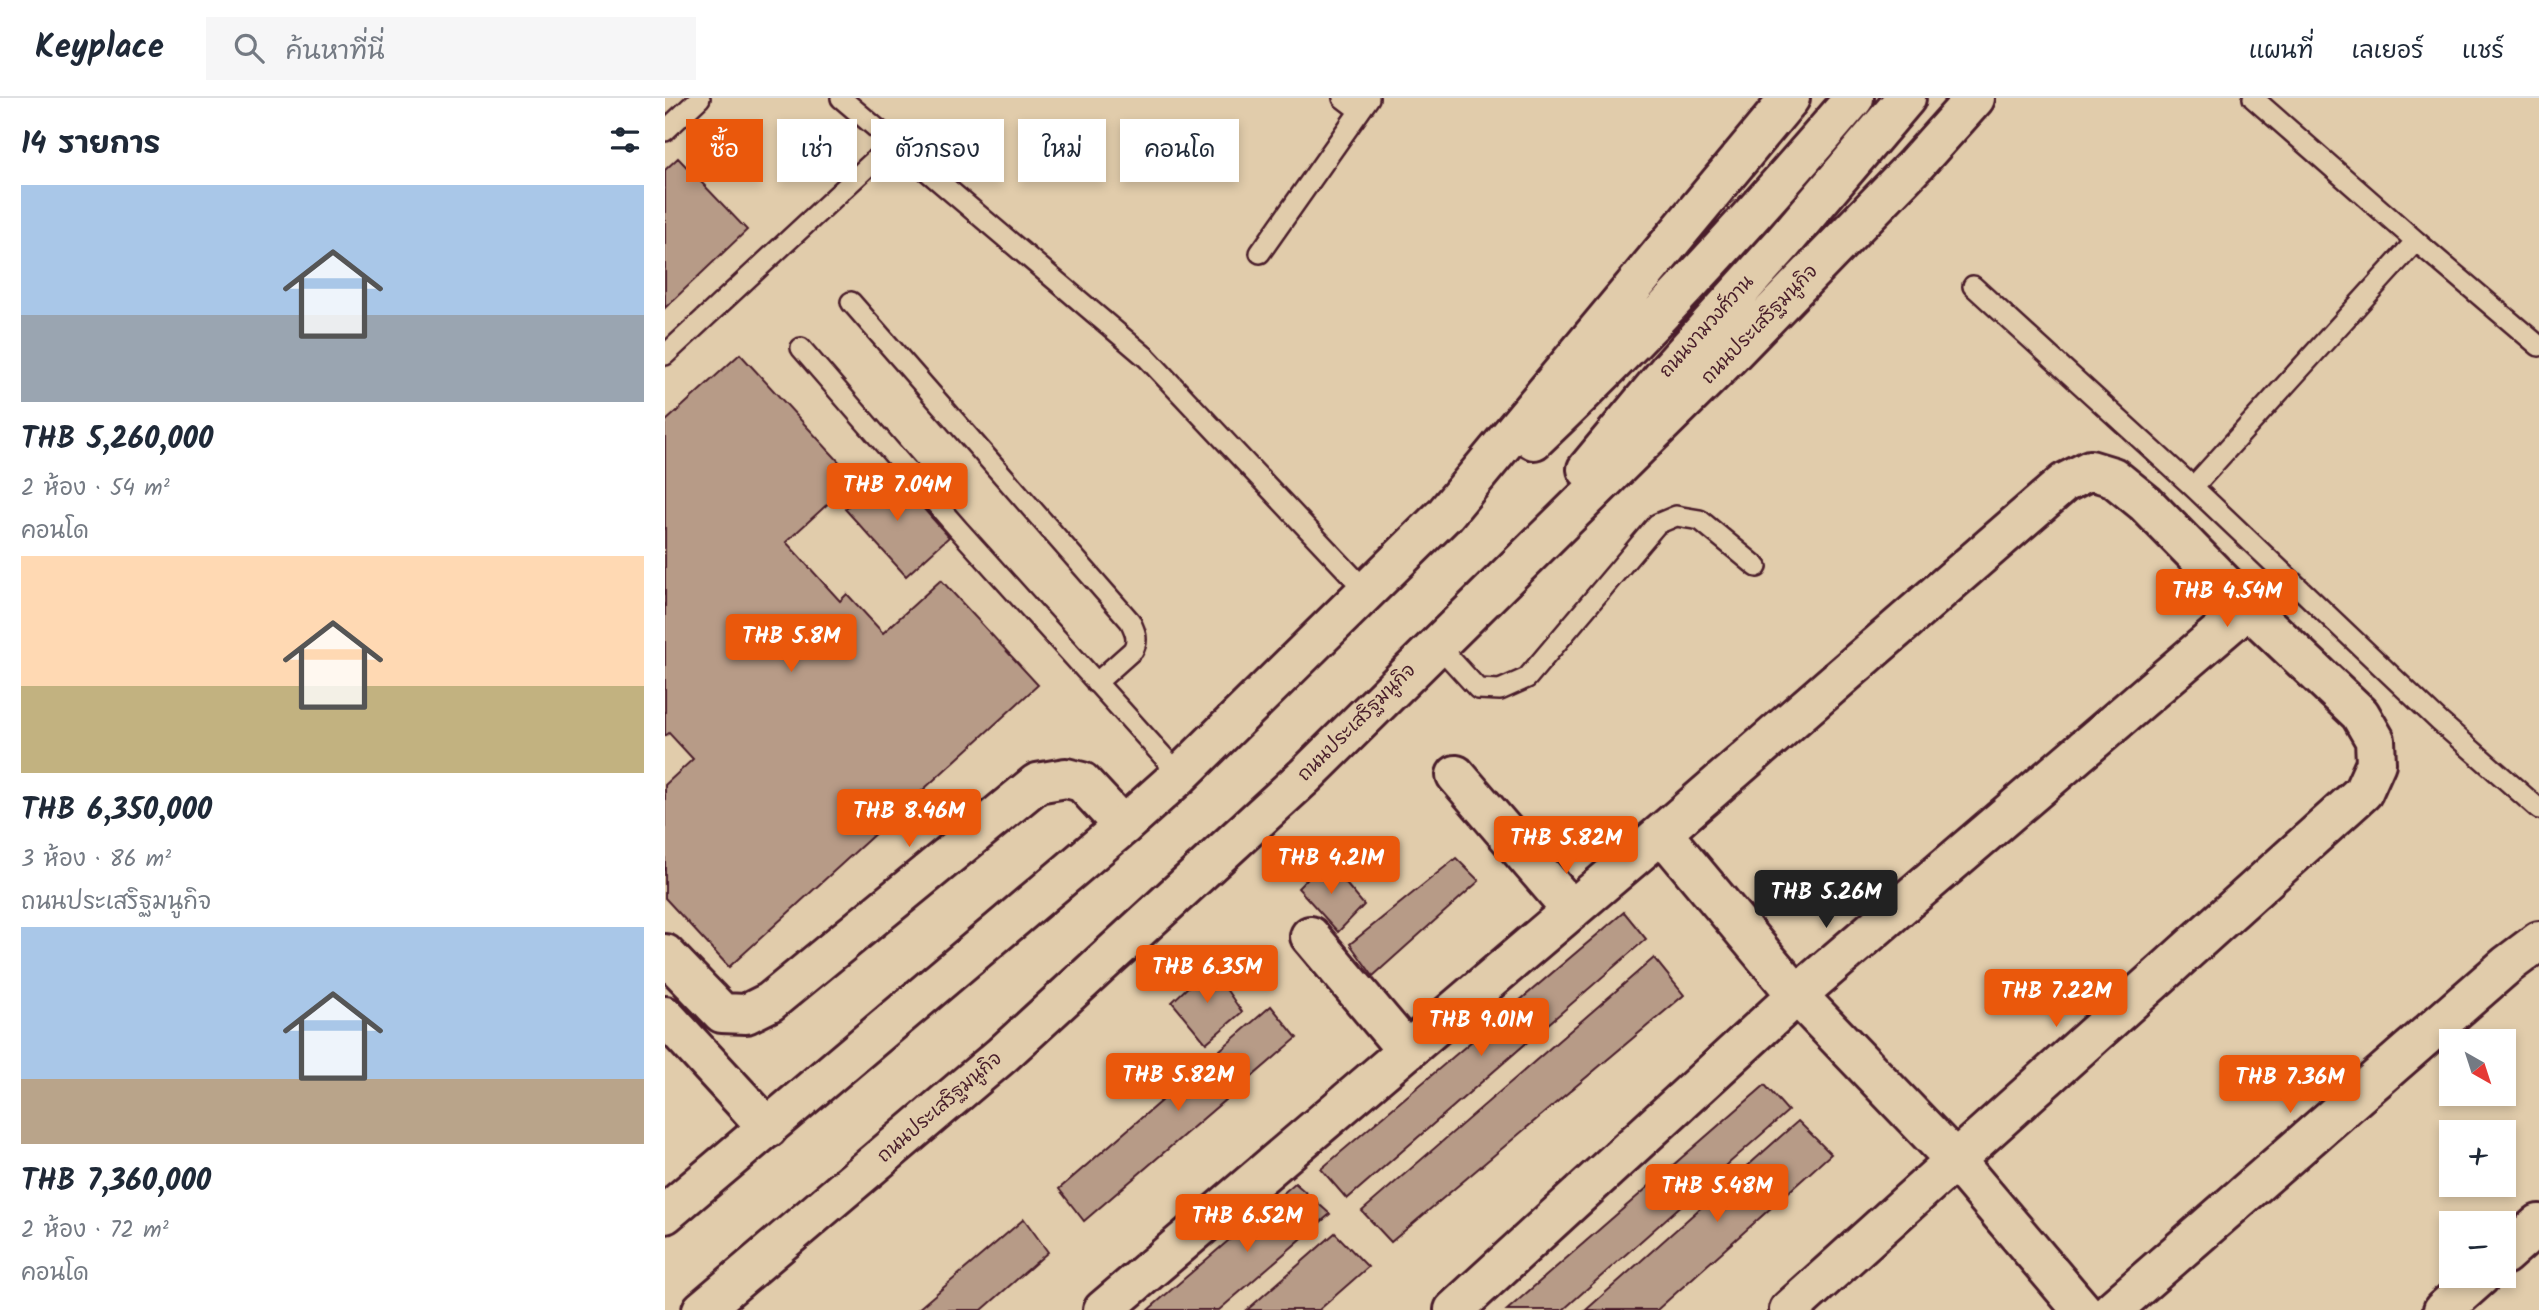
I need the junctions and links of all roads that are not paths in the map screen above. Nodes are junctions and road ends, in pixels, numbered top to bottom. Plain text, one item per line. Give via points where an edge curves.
1 (700, 98) edge
2 (841, 98) edge
3 (1343, 98) edge
4 (1790, 98) edge
5 (1854, 98) edge
6 (1906, 98) edge
7 (1975, 98) edge
8 (2253, 98) edge
9 (1364, 104) edge
10 (871, 124) edge
11 (665, 131) edge
12 (871, 163) edge
13 (939, 182) edge
14 (2416, 241) junction
15 (1260, 253) dead end
16 (1973, 286) dead end
17 (851, 302) dead end
18 (2539, 346) edge
19 (801, 348) dead end
20 (665, 355) edge
21 (2193, 487) junction
22 (1446, 513) junction
23 (1520, 565) junction
24 (1757, 566) dead end
25 (1367, 592) junction
26 (2248, 608) junction
27 (1437, 644) junction
28 (1096, 683) junction
29 (1180, 775) junction
30 (1456, 775) dead end
31 (2539, 809) edge
32 (1123, 826) junction
33 (1662, 833) junction
34 (1572, 910) junction
35 (1310, 936) dead end
36 (2539, 941) edge
37 (665, 954) edge
38 (1797, 995) junction
39 (665, 1016) edge
40 (1406, 1051) junction
41 (768, 1128) junction
42 (1955, 1160) junction
43 (665, 1214) edge
44 (2539, 1224) edge
45 (2516, 1244) edge
46 (2468, 1288) edge
47 (702, 1310) edge
48 (1103, 1310) edge
49 (1454, 1310) edge
50 (1789, 1310) edge
51 (2082, 1310) edge
52 (2112, 1310) edge
53 (2444, 1310) edge

1 - 11 lane
2 - 10 lane
3 - 9 lane
4 - 22 street
5 - 22 street via 1637,340 1533,441
6 - 23 street, ถนนงามวงศ์วาน via 1621,426
7 - 23 street, ถนนประเสริฐมนูกิจ via 1717,369
8 - 14 lane
9 - 15 lane
12 - 20 lane
13 - 25 lane via 1147,358
14 - 18 lane
14 - 21 lane
16 - 21 lane
17 - 28 lane via 1130,621 1136,633 1133,650
19 - 28 lane
21 - 31 lane via 2440,722
22 - 25 street
23 - 27 street, ถนนประเสริฐมนูกิจ
24 - 27 lane via 1700,520 1676,516 1657,524 1632,551 1527,678 1500,690 1478,689
25 - 29 street
26 - 33 street via 2145,503 2113,477 2090,470 2064,483
26 - 38 street
26 - 42 street via 2360,714 2375,740 2376,763 2363,792
27 - 47 street, ถนนประเสริฐมนูกิจ via 1305,776 1002,1055
28 - 29 lane
29 - 32 street
30 - 34 street
32 - 37 street via 1082,782 1066,778 1037,783 770,1002 746,1014 722,1013
32 - 41 street
33 - 34 street
33 - 38 street
34 - 40 street
35 - 40 street
36 - 52 street
38 - 42 street
38 - 49 street
39 - 41 street
40 - 48 street
41 - 43 street
42 - 50 street
42 - 51 street
44 - 45 street
46 - 53 street

